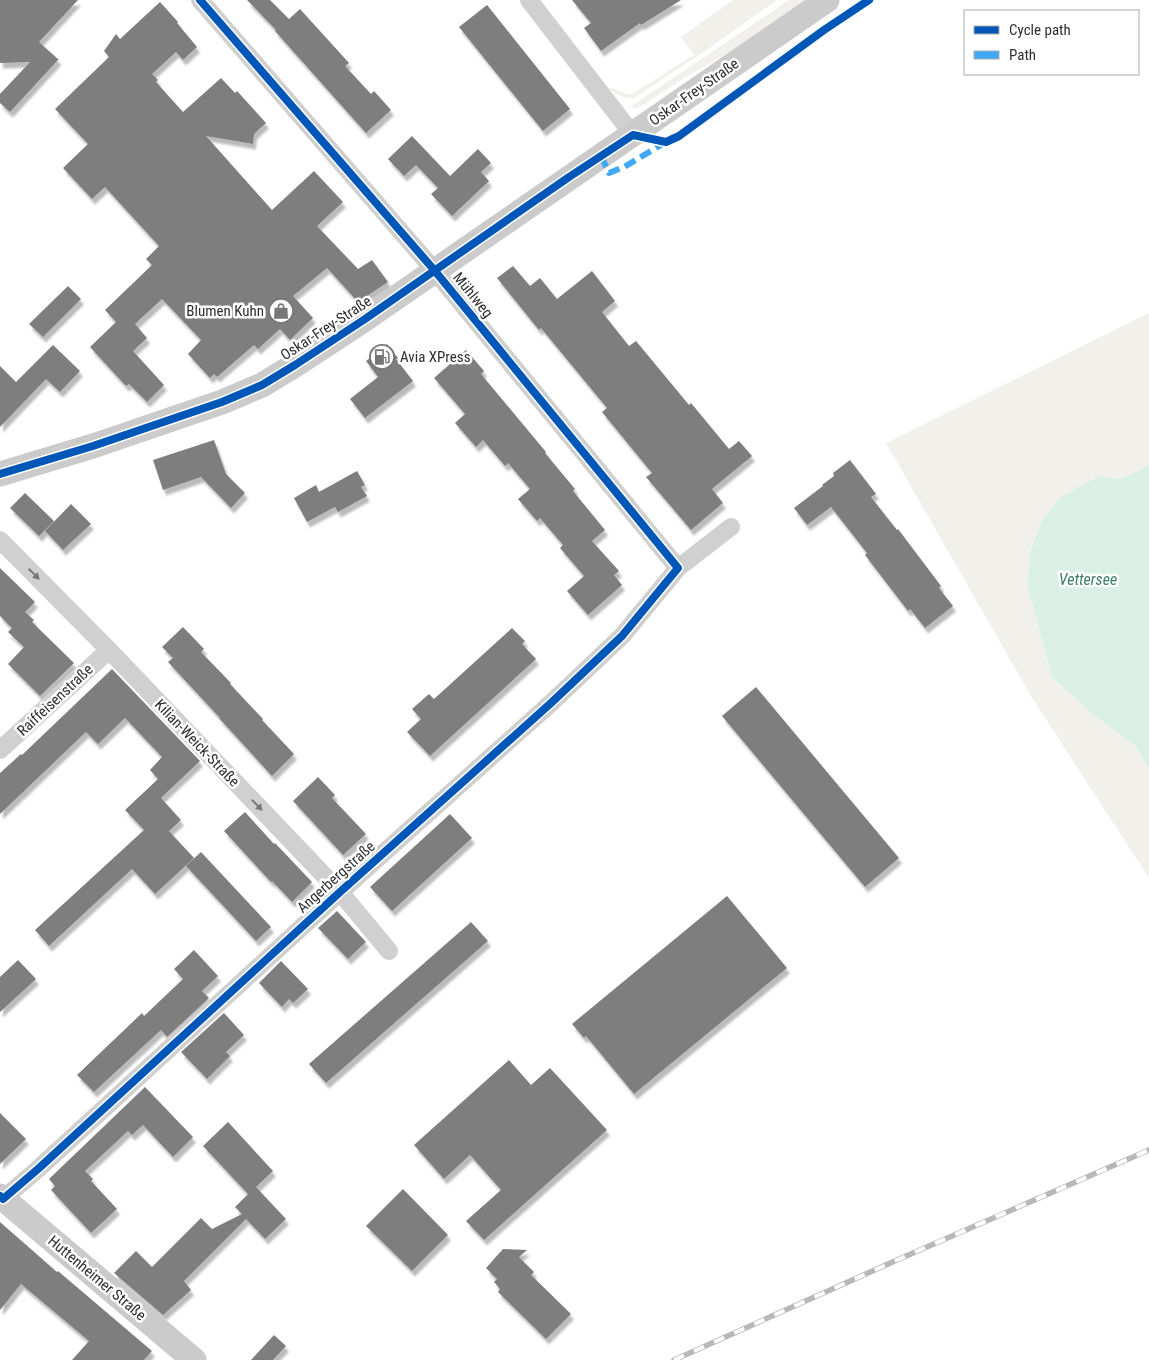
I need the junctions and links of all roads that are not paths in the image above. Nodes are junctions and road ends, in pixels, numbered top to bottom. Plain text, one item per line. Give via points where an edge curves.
1 (200, 0) edge
2 (529, 0) edge
3 (826, 0) edge
4 (633, 135) junction
5 (435, 271) junction
6 (0, 474) edge
7 (731, 527) dead end
8 (0, 540) edge
9 (678, 568) junction
10 (109, 650) junction
11 (0, 750) edge
12 (340, 892) junction
13 (389, 951) dead end
14 (2, 1197) edge
15 (194, 1360) edge

1 - 5 street, Mühlweg
2 - 4 street
3 - 4 street, Oskar-Frey-Straße
4 - 5 street, Oskar-Frey-Straße
5 - 6 street, Oskar-Frey-Straße via 262,385 93,446
5 - 9 street, Mühlweg
7 - 9 street, Angerbergstraße
8 -> 10 street, Kilian-Weick-Straße
9 - 12 street, Angerbergstraße via 622,636
10 - 11 street, Raiffeisenstraße
10 -> 12 street, Kilian-Weick-Straße
12 - 13 street, Kilian-Weick-Straße
12 - 14 street, Angerbergstraße via 38,1169
14 - 15 street, Huttenheimer Straße

